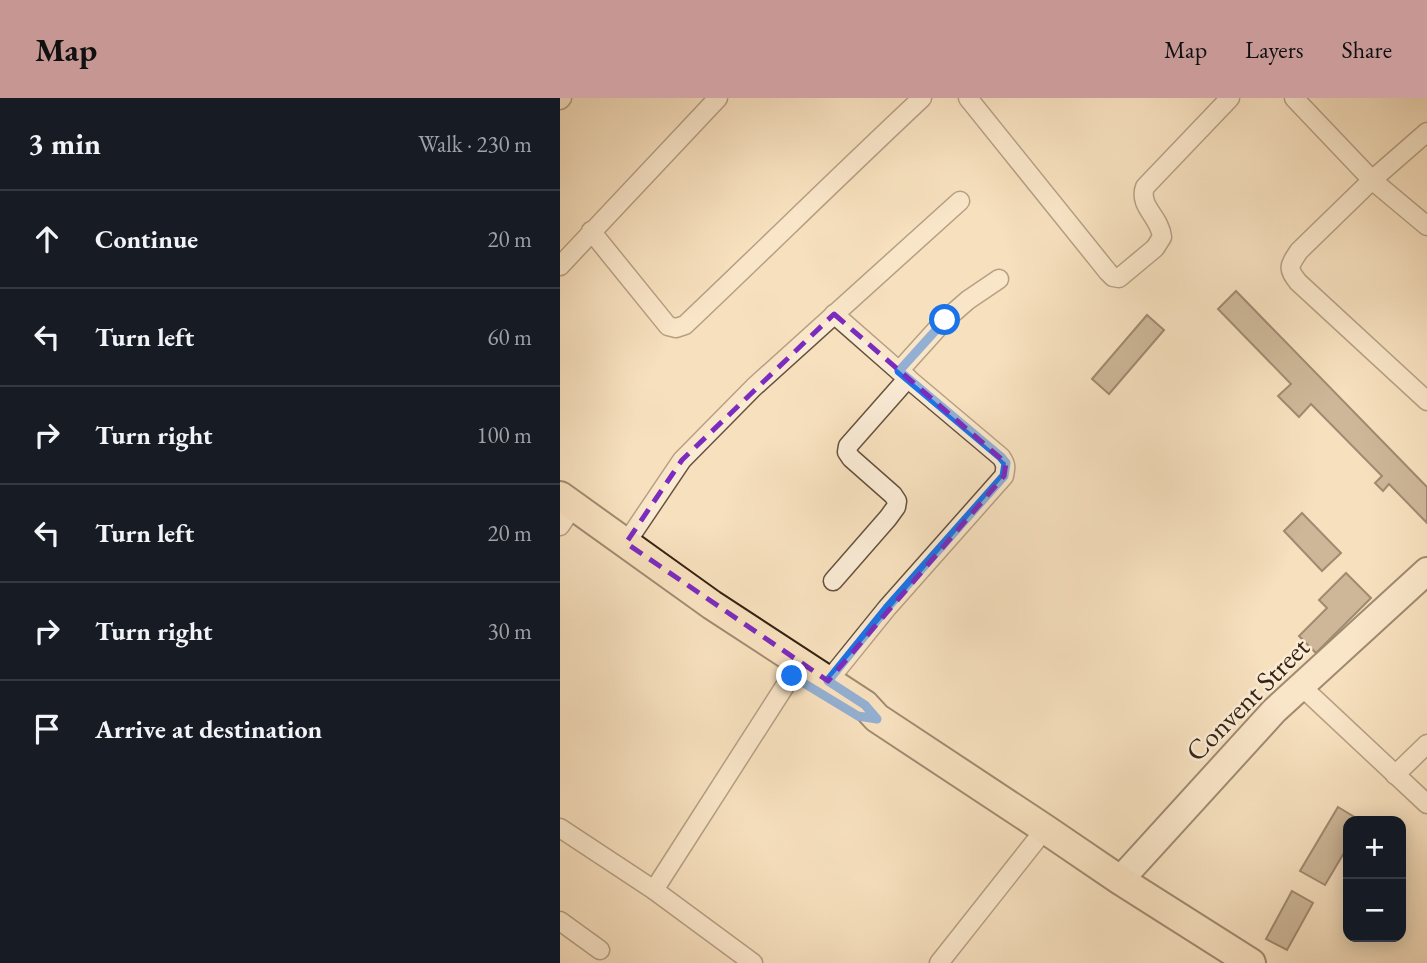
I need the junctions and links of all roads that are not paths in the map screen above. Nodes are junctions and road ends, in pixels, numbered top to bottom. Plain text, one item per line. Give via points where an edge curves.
1 (718, 98) edge
2 (922, 98) edge
3 (968, 98) edge
4 (1294, 98) edge
5 (1218, 101) edge
6 (1427, 132) edge
7 (1372, 180) junction
8 (960, 201) dead end
9 (1427, 226) edge
10 (591, 232) junction
11 (560, 266) edge
12 (999, 279) dead end
13 (834, 314) junction
14 (903, 375) junction
15 (1427, 401) edge
16 (564, 512) edge
17 (626, 543) junction
18 (1427, 570) edge
19 (833, 581) dead end
20 (792, 676) junction
21 (828, 681) junction
22 (1301, 686) junction
23 (877, 719) junction
24 (1427, 744) edge
25 (1395, 775) junction
26 (1427, 804) edge
27 (560, 828) edge
28 (1045, 829) junction
29 (1120, 880) junction
30 (654, 890) junction
31 (560, 921) edge
32 (600, 950) dead end
33 (753, 963) edge
34 (939, 963) edge
35 (1251, 963) edge

1 - 10 street
2 - 10 street via 685,326 668,326
3 - 5 street via 1108,272 1119,278 1163,237 1143,200 1145,187
4 - 7 street
6 - 7 street
7 - 9 street
7 - 15 street via 1299,251 1290,264 1291,272
8 - 13 street
10 - 11 street
12 - 14 street via 945,320
13 - 14 street
13 - 17 street via 682,460
14 - 19 street via 847,452 893,495 895,507
14 - 21 street via 1001,457 1006,469
16 - 17 main road
16 - 20 main road via 719,628
17 - 21 main road
18 - 22 street, Convent Street
20 - 23 main road via 858,716
20 - 30 street
21 - 23 main road via 865,705
22 - 25 street
22 - 29 street, Convent Street
23 - 28 main road
24 - 25 street
25 - 26 street
27 - 30 street
28 - 29 main road
28 - 34 street
29 - 35 main road
30 - 33 street
31 - 32 street

